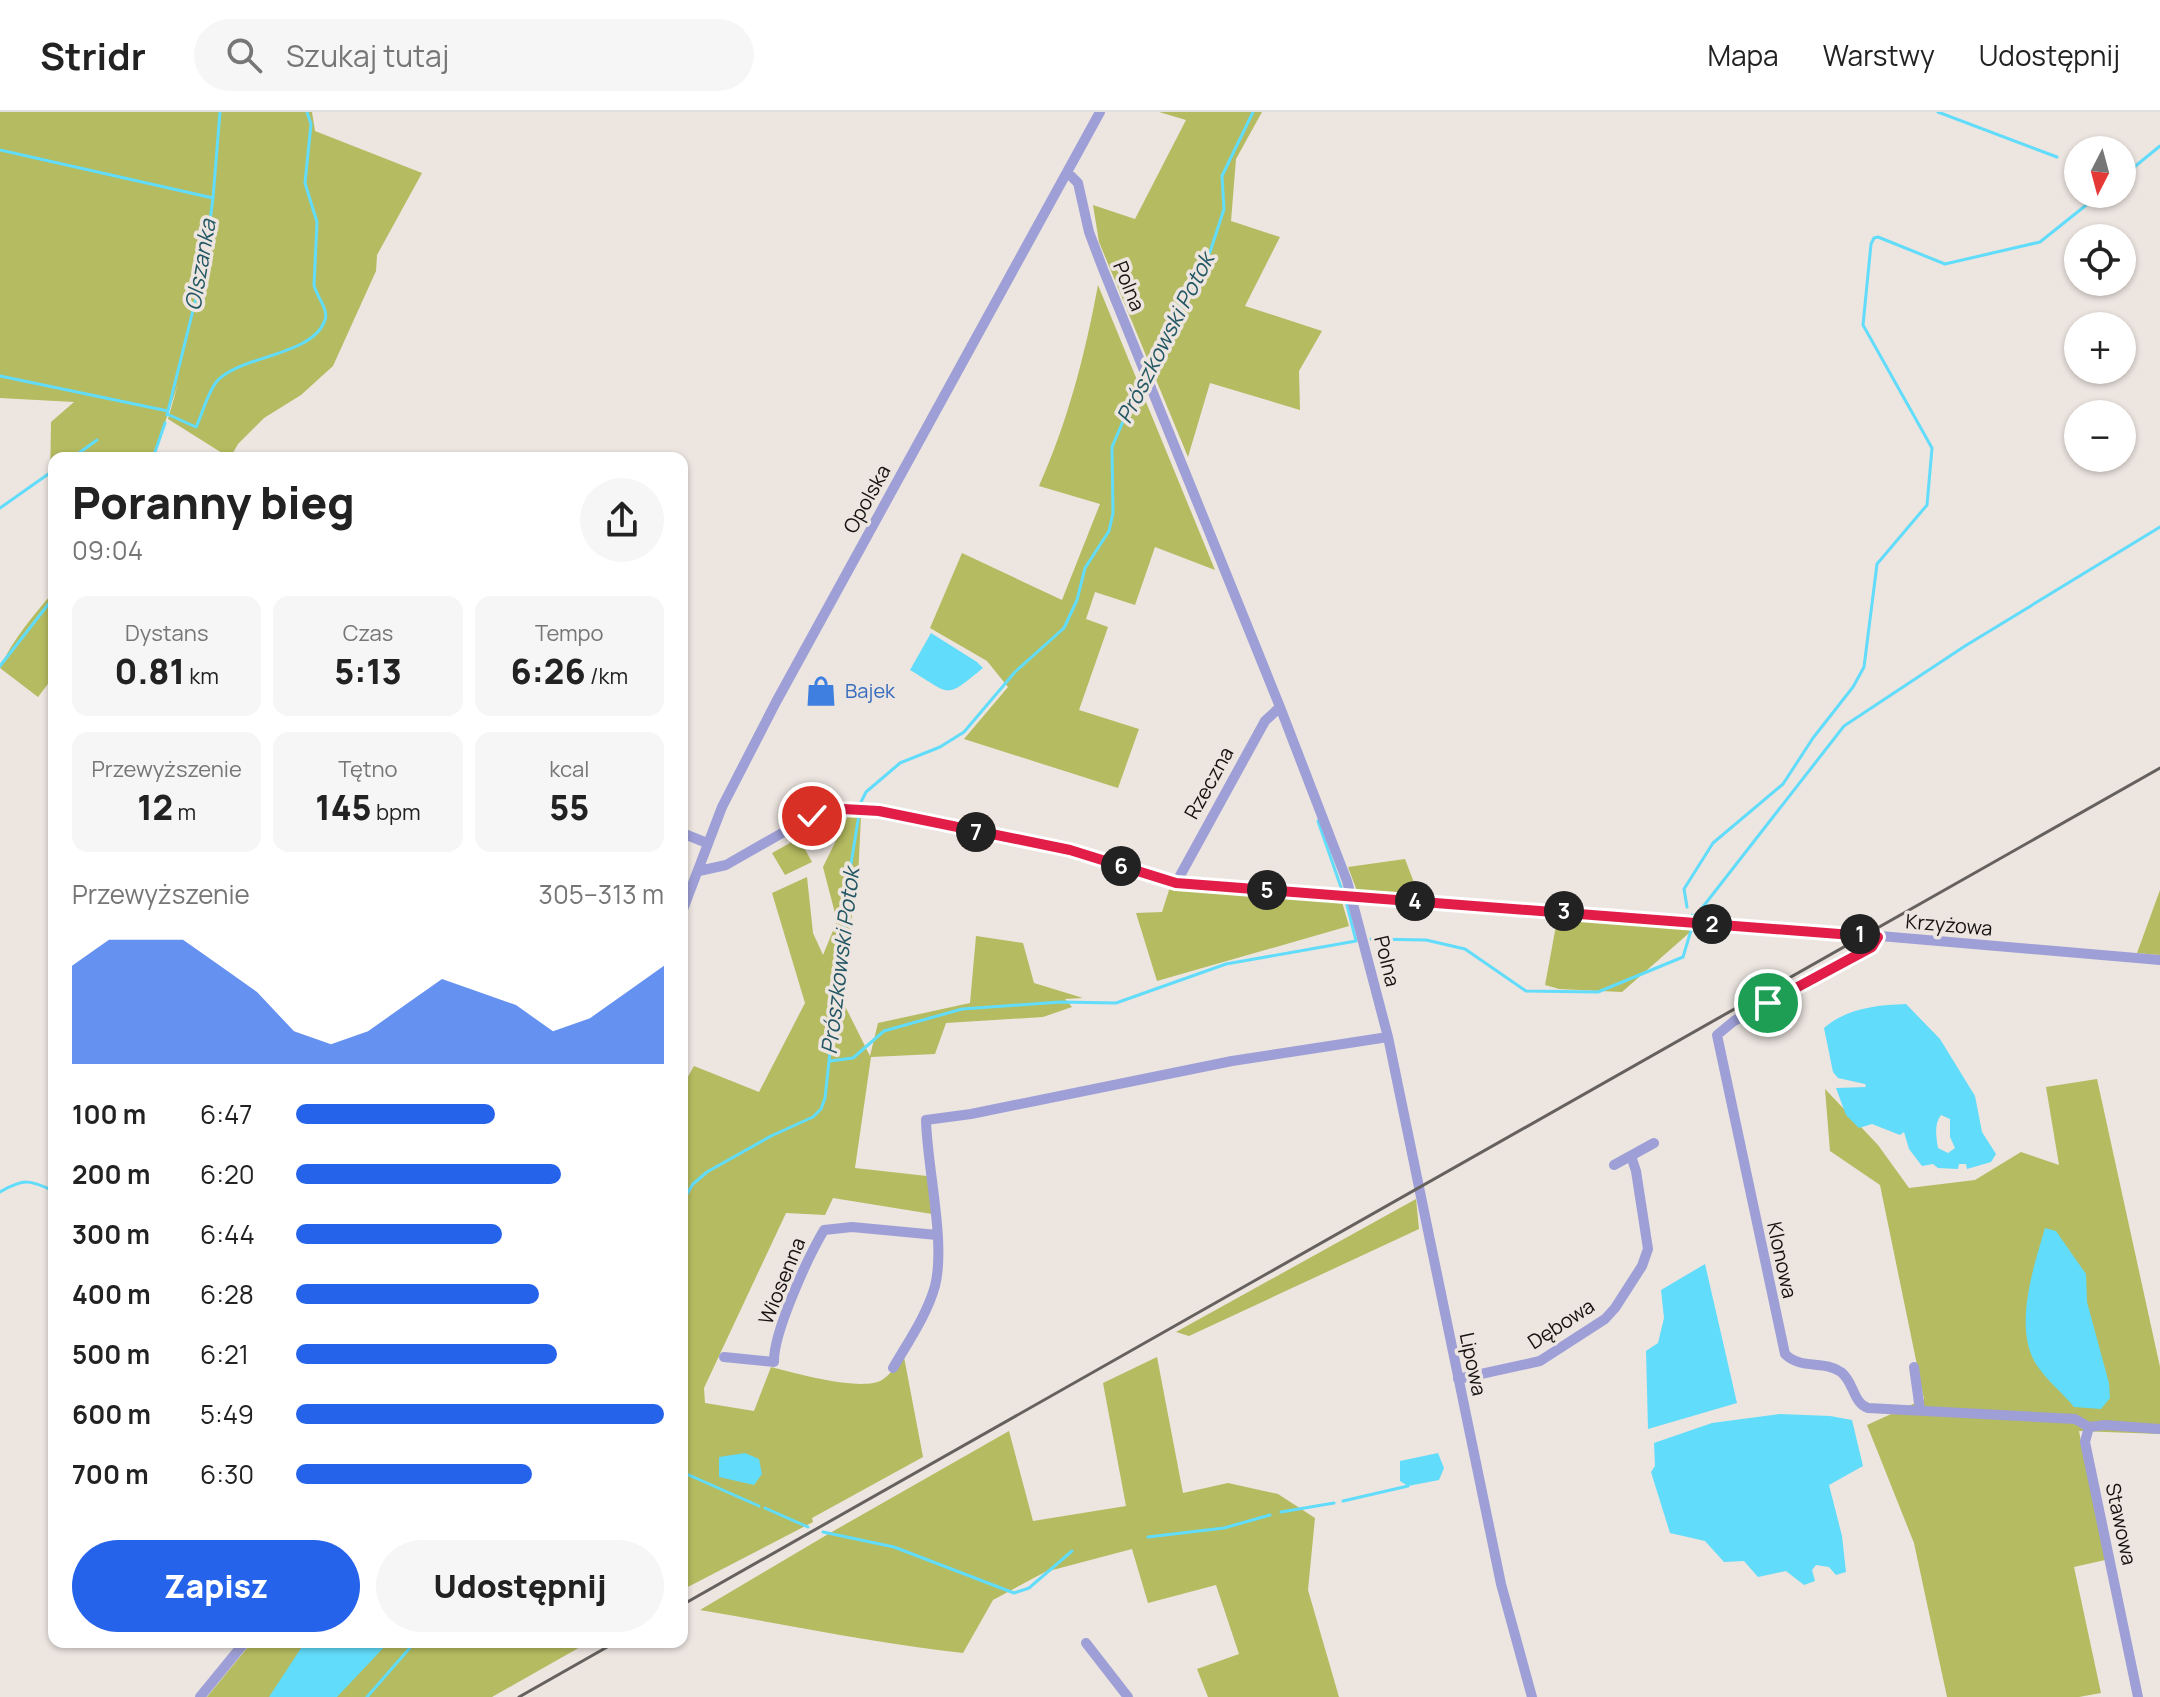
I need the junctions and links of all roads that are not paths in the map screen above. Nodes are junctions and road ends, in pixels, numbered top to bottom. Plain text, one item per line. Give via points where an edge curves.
1 (1100, 112) edge
2 (1067, 172) junction
3 (1280, 707) junction
4 (688, 835) edge
5 (707, 843) junction
6 (699, 871) junction
7 (1176, 883) junction
8 (1352, 897) junction
9 (688, 898) edge
10 (1878, 937) junction
11 (2160, 960) edge
12 (1388, 1037) junction
13 (1654, 1143) dead end
14 (1631, 1156) junction
15 (1614, 1165) dead end
16 (937, 1235) junction
17 (724, 1357) dead end
18 (1914, 1367) dead end
19 (893, 1368) dead end
20 (1458, 1379) junction
21 (1920, 1410) junction
22 (2089, 1427) junction
23 (2160, 1429) edge
24 (1086, 1643) dead end
25 (240, 1648) edge
26 (200, 1697) edge
27 (1128, 1697) edge
28 (1532, 1697) edge
29 (2138, 1697) edge

1 - 2 street, Opolska
2 - 3 street, Polna via 1078,183 1089,232
2 - 5 street, Opolska via 797,663
3 - 7 street, Rzeczna via 1265,721
3 - 8 street, Polna
4 - 5 street
5 - 6 street, Opolska
6 - 7 street, Krzyżowa via 726,865 812,816 868,809 1070,850
6 - 9 street, Opolska
7 - 8 street, Krzyżowa
8 - 10 street, Krzyżowa
8 - 12 street, Polna
10 - 11 street, Krzyżowa
10 - 21 street, Klonowa via 1872,947 1717,1035 1785,1354 1801,1364 1841,1372 1862,1406
12 - 16 street via 926,1120
12 - 20 street, Lipowa
13 - 14 street
14 - 15 street
14 - 20 street, Dębowa via 1648,1249 1615,1308 1540,1361
16 - 17 street, Wiosenna via 852,1227 824,1230 773,1351 774,1362
16 - 19 street via 937,1276 929,1304
18 - 21 street
20 - 28 street, Lipowa via 1501,1584
21 - 22 street, Klonowa via 2075,1419
22 - 23 street
22 - 29 street, Stawowa via 2085,1442
24 - 27 street
25 - 26 street

